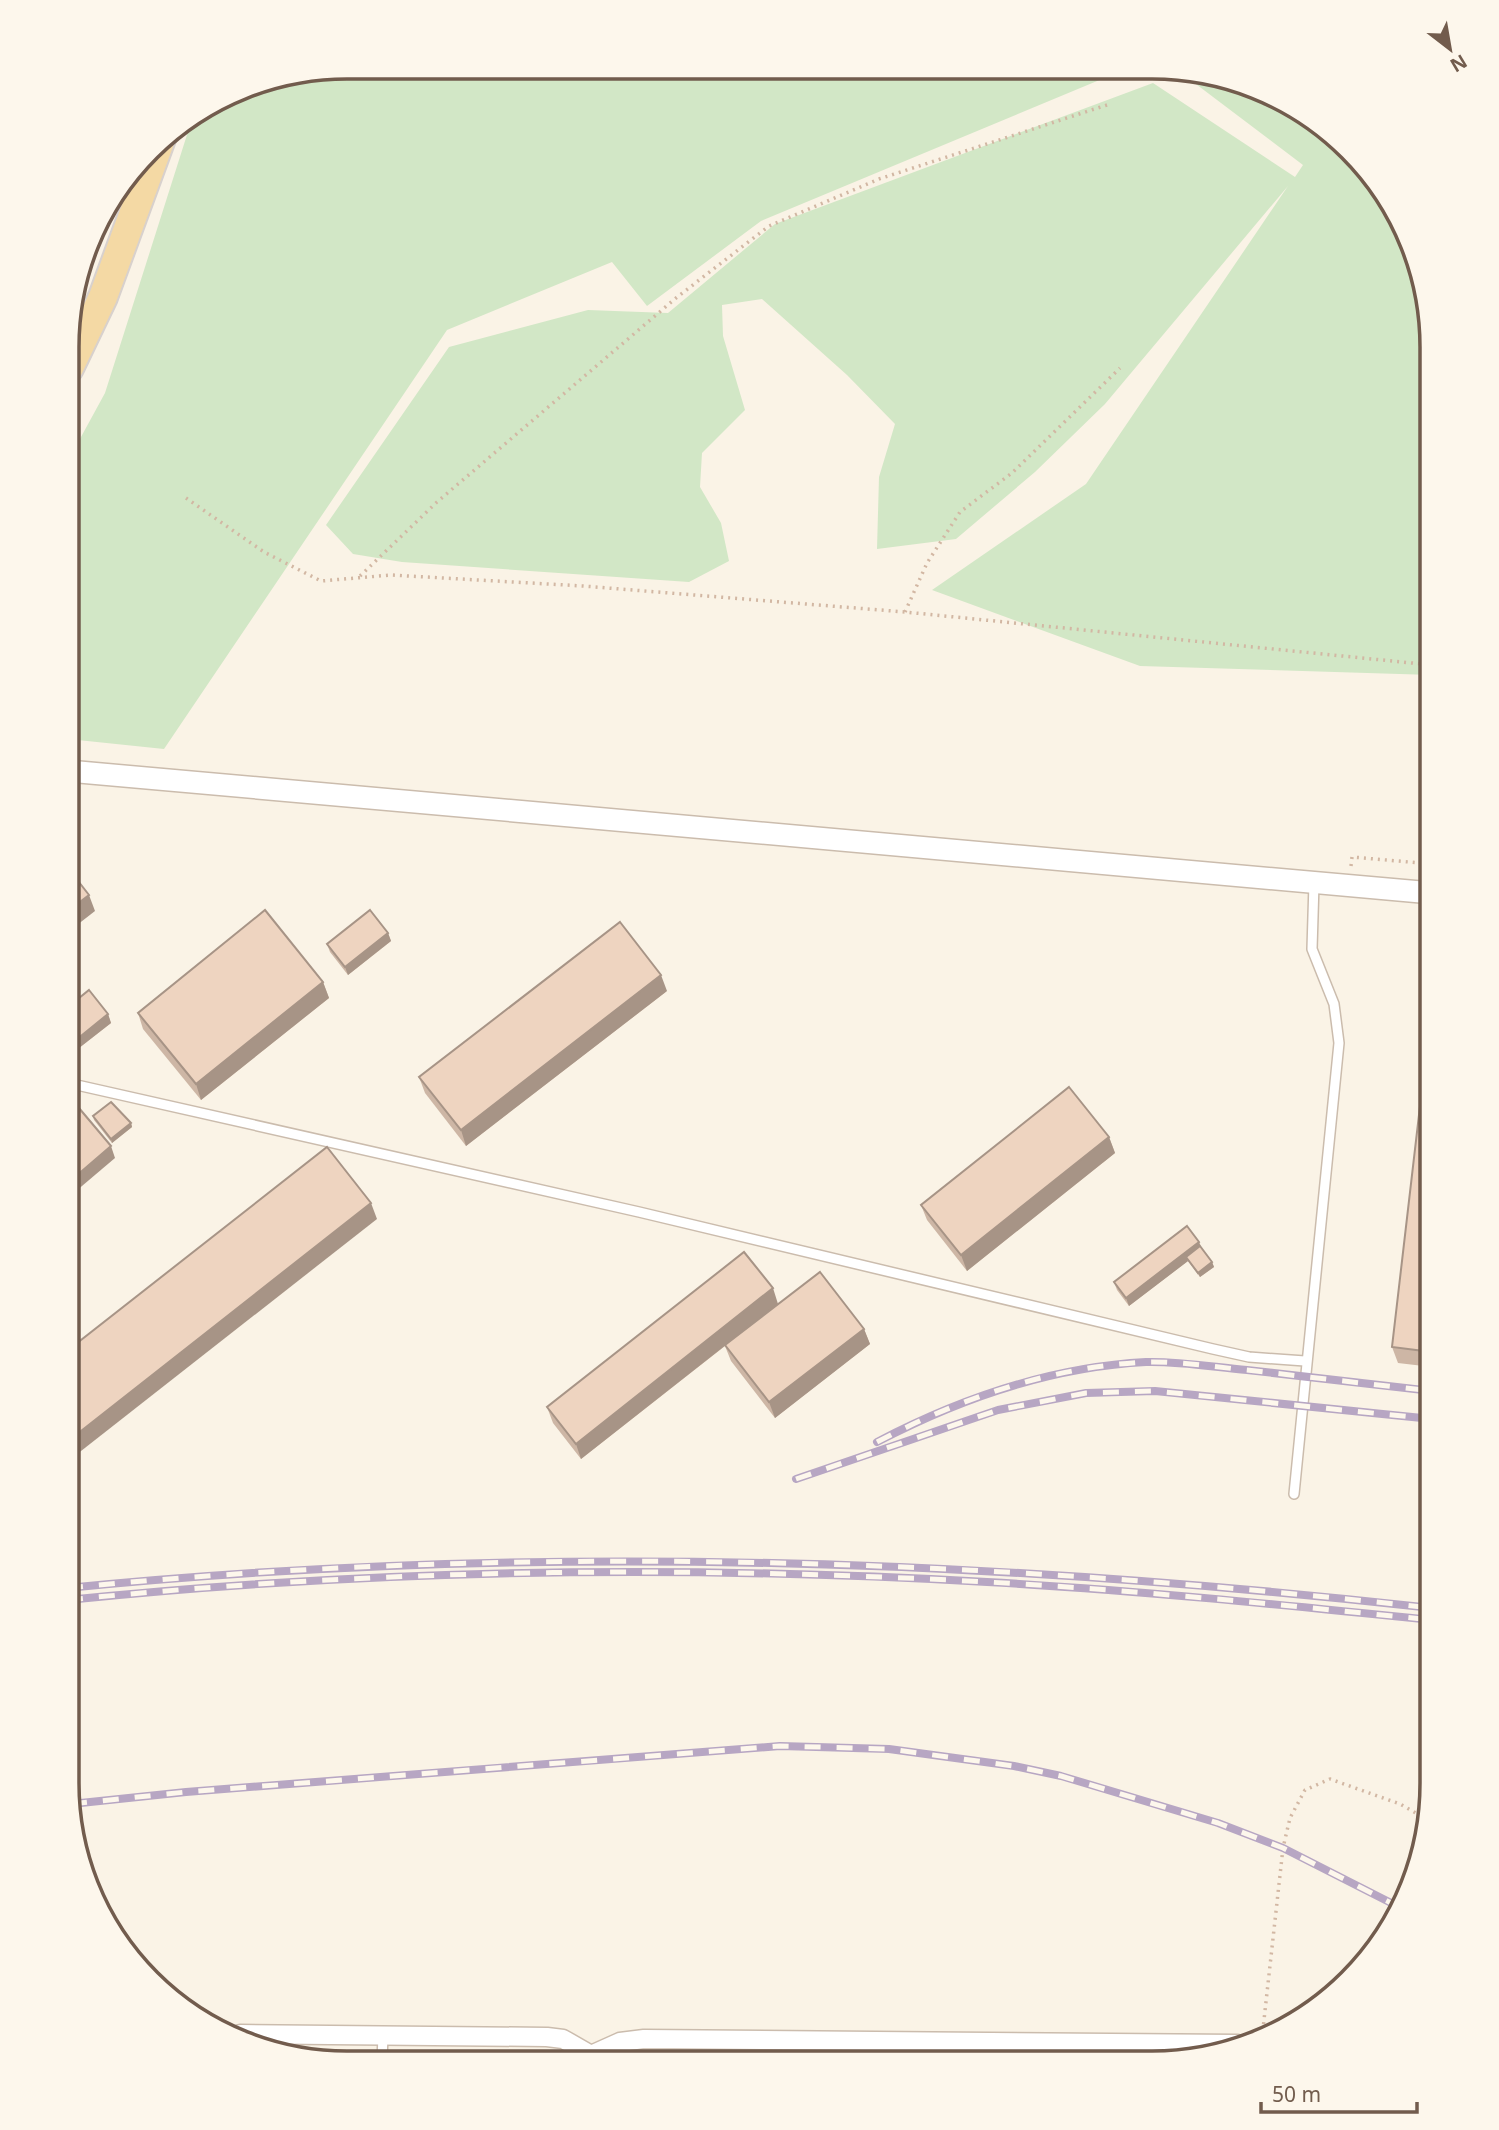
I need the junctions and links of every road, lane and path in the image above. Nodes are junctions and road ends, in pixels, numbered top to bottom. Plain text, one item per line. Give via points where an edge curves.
1 (1110, 104) dead end
2 (153, 162) edge
3 (79, 347) edge
4 (1120, 368) dead end
5 (186, 498) dead end
6 (359, 578) junction
7 (905, 612) junction
8 (1420, 664) edge
9 (79, 772) edge
10 (1420, 863) edge
11 (1314, 882) junction
12 (1349, 885) junction
13 (1420, 892) edge
14 (79, 1085) edge
15 (1305, 1361) junction
16 (1294, 1494) dead end
17 (1418, 1815) edge
18 (1263, 2027) edge
19 (253, 2034) edge
20 (383, 2035) junction
21 (865, 2039) junction
22 (1218, 2043) edge
23 (382, 2051) edge
24 (580, 2051) edge
25 (605, 2051) edge
26 (865, 2051) edge

1 - 6 path via 879,179 769,226 676,298 437,502
2 - 3 main road via 103,297
4 - 7 path via 1012,473 960,512 927,562
5 - 6 path via 264,552 321,581
6 - 7 path via 391,575 570,585
7 - 8 path
9 - 11 street
10 - 12 path via 1352,858
11 - 12 street
11 - 15 lane via 1312,949 1334,1004 1339,1043
12 - 13 street
14 - 15 lane via 639,1212 1213,1349
15 - 16 lane
17 - 18 path via 1330,1779 1305,1790 1290,1818 1283,1848
19 - 20 street
20 - 23 lane
20 - 24 street via 547,2036 563,2039
21 - 22 street
21 - 25 street via 643,2039 620,2042
21 - 26 lane

